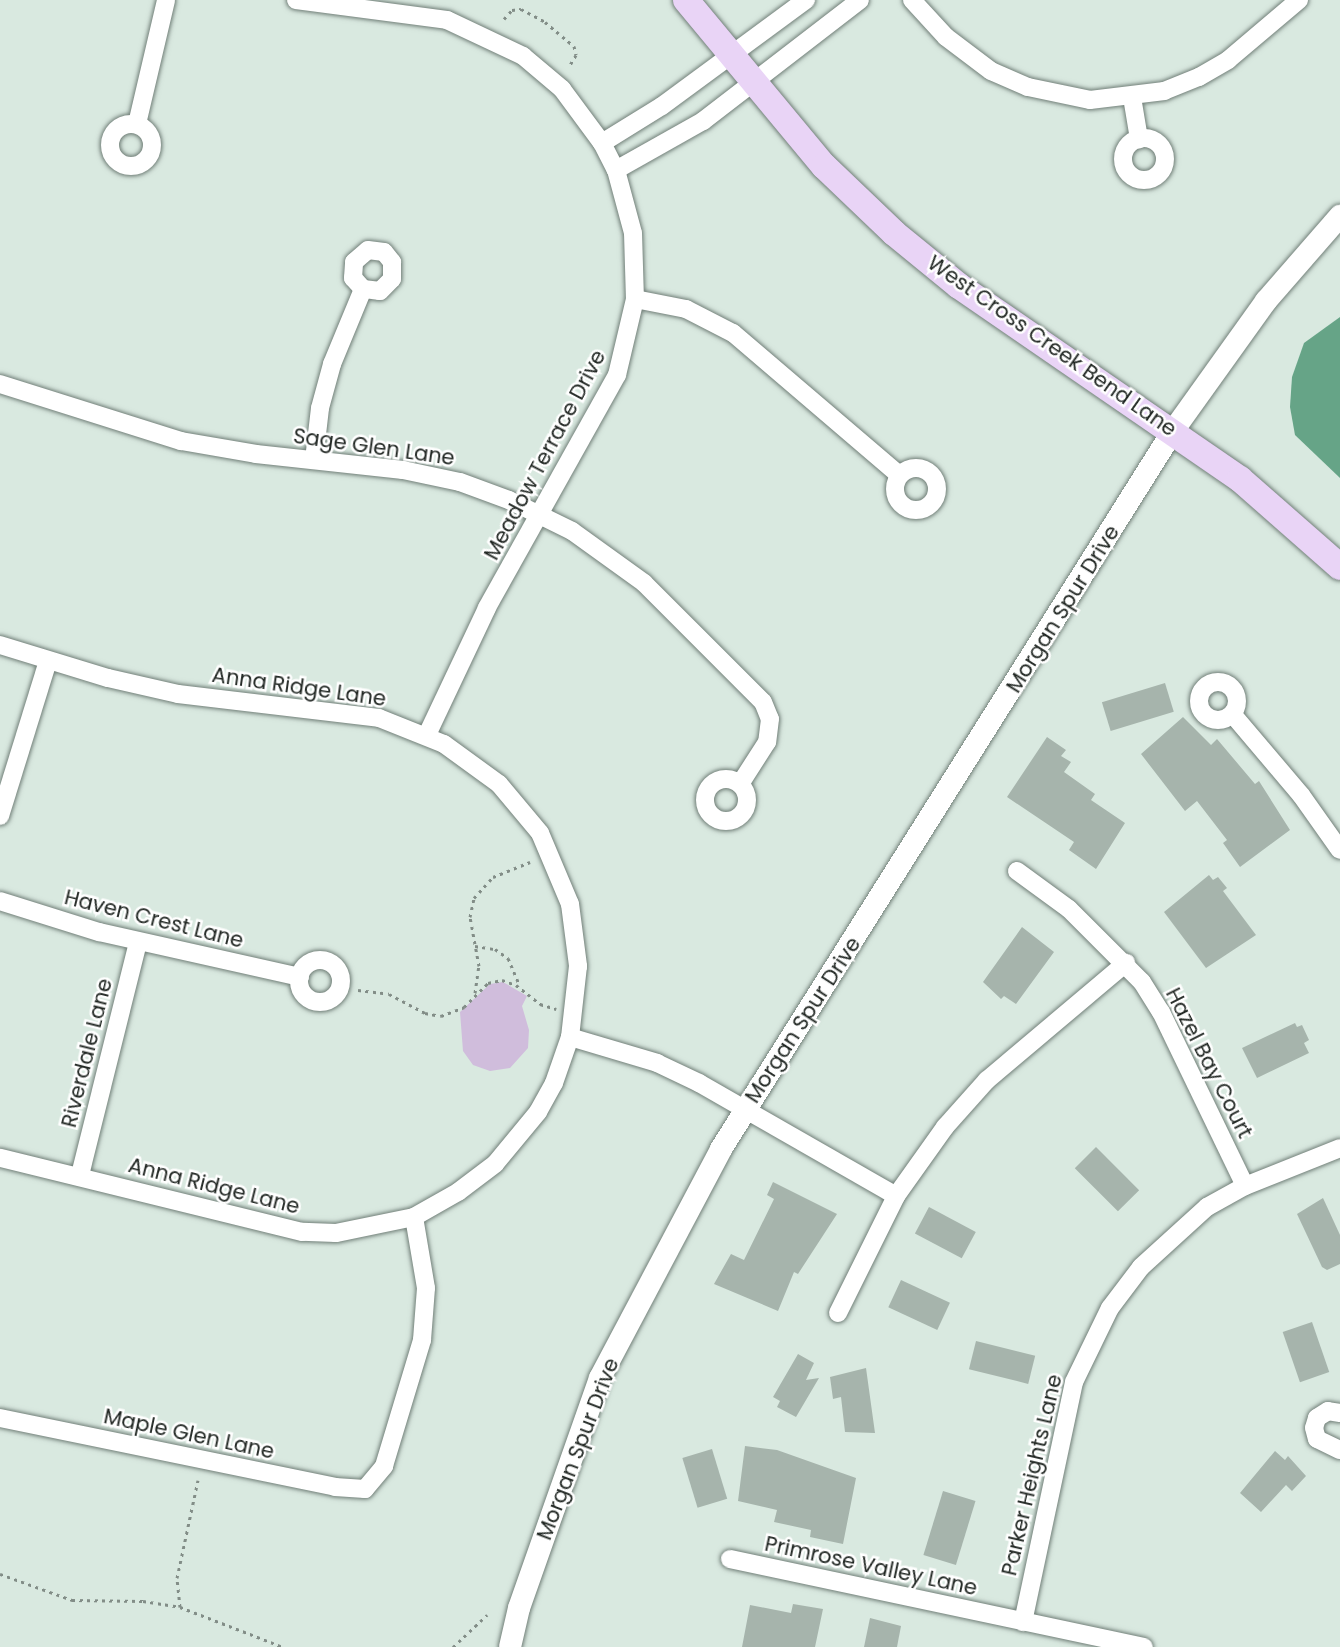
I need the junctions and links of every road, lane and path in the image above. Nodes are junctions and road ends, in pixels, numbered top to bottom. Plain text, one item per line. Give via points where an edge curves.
1 (166, 0) edge
2 (296, 0) edge
3 (686, 0) edge
4 (806, 0) edge
5 (860, 0) edge
6 (912, 0) edge
7 (1299, 0) edge
8 (409, 6) edge
9 (504, 19) dead end
10 (730, 56) junction
11 (570, 65) dead end
12 (753, 84) junction
13 (1132, 97) junction
14 (136, 124) dead end
15 (1139, 139) dead end
16 (602, 142) junction
17 (616, 170) junction
18 (1340, 216) edge
19 (363, 289) dead end
20 (635, 299) junction
21 (0, 384) edge
22 (1173, 431) junction
23 (314, 460) junction
24 (899, 475) dead end
25 (542, 514) junction
26 (1340, 567) edge
27 (0, 645) edge
28 (48, 661) junction
29 (1234, 716) dead end
30 (427, 735) junction
31 (740, 784) dead end
32 (0, 816) edge
33 (1340, 850) edge
34 (530, 862) dead end
35 (1017, 871) dead end
36 (0, 901) edge
37 (138, 942) junction
38 (475, 946) junction
39 (1126, 963) junction
40 (300, 977) dead end
41 (520, 988) junction
42 (358, 990) dead end
43 (475, 995) junction
44 (563, 1011) dead end
45 (570, 1037) junction
46 (746, 1108) junction
47 (1340, 1148) edge
48 (0, 1158) edge
49 (80, 1175) junction
50 (1245, 1186) junction
51 (896, 1196) junction
52 (414, 1217) junction
53 (838, 1313) dead end
54 (1340, 1413) edge
55 (0, 1418) edge
56 (1340, 1449) edge
57 (198, 1479) dead end
58 (730, 1559) dead end
59 (0, 1574) edge
60 (180, 1607) junction
61 (487, 1615) dead end
62 (1023, 1622) junction
63 (284, 1647) edge
64 (453, 1647) edge
65 (510, 1647) edge
66 (1144, 1647) edge

1 - 14 street
2 - 8 street, Meadow Terrace Drive
3 - 10 main road, West Cross Creek Bend Lane
4 - 10 street
5 - 12 street
6 - 13 street via 962,51 1008,80 1069,98
7 - 13 street via 1216,67 1164,91
8 - 16 street, Meadow Terrace Drive via 465,26 523,56 562,89
9 - 11 path via 512,9 521,9 545,22 574,46 576,56
10 - 12 main road, West Cross Creek Bend Lane
10 - 16 street via 662,106
12 - 17 street via 682,135
12 - 22 main road, West Cross Creek Bend Lane via 824,166 894,233 959,286
13 - 15 street
16 - 17 street, Meadow Terrace Drive
17 - 20 street, Meadow Terrace Drive via 633,232
18 - 22 street, Morgan Spur Drive via 1266,301
19 - 23 street via 332,364 320,408
20 - 24 street via 686,309 733,333
20 - 25 street, Meadow Terrace Drive via 617,375
21 - 23 street, Sage Glen Lane via 181,441
22 - 26 main road, West Cross Creek Bend Lane via 1240,479
22 - 46 street, Morgan Spur Drive
23 - 25 street, Sage Glen Lane via 430,475 485,490
25 - 30 street, Meadow Terrace Drive via 488,608
25 - 31 street, Sage Glen Lane via 621,564 760,698 770,719 769,737
27 - 28 street, Anna Ridge Lane
28 - 30 street, Anna Ridge Lane via 178,694 360,715
28 - 32 street
29 - 33 street via 1301,795
30 - 45 street, Anna Ridge Lane via 468,759 505,790 528,817 555,862 570,904 577,949 578,984
34 - 38 path via 498,874 477,892 470,917
35 - 39 street, Hazel Bay Court via 1069,909
36 - 37 street, Haven Crest Lane
37 - 40 street, Haven Crest Lane
37 - 49 street, Riverdale Lane
38 - 41 path via 495,949 508,958
38 - 43 path via 479,966
39 - 50 street, Hazel Bay Court via 1161,1012
39 - 51 street via 987,1080 945,1127
41 - 43 path via 507,981 492,981
41 - 44 path via 540,1004
42 - 43 path via 397,997 436,1016 459,1010
45 - 46 street via 657,1063
45 - 52 street, Anna Ridge Lane via 548,1096 512,1146 468,1185
46 - 51 street
46 - 65 street, Morgan Spur Drive via 600,1378 519,1608
47 - 50 street, Parker Heights Lane
48 - 49 street, Anna Ridge Lane
49 - 52 street, Anna Ridge Lane via 302,1232 336,1233
50 - 62 street, Parker Heights Lane via 1207,1208 1141,1267 1094,1336 1069,1403
51 - 53 street
52 - 55 street, Maple Glen Lane via 425,1280 424,1331 384,1466 369,1486 356,1490 335,1487
54 - 56 street via 1323,1414 1314,1428 1317,1439
57 - 60 path via 177,1578
58 - 62 street, Primrose Valley Lane
59 - 60 path via 72,1600
60 - 63 path
61 - 64 path
62 - 66 street, Primrose Valley Lane

